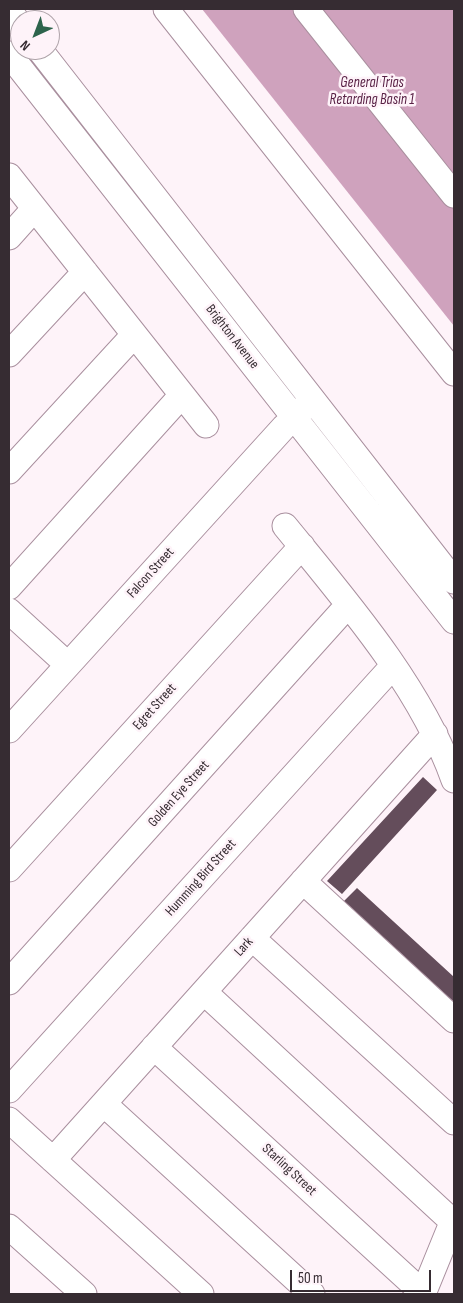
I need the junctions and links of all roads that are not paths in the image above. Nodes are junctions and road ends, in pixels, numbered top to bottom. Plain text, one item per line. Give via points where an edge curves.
1 (166, 9) edge
2 (306, 9) edge
3 (9, 54) edge
4 (47, 60) edge
5 (9, 176) edge
6 (454, 195) edge
7 (34, 209) junction
8 (9, 237) edge
9 (85, 272) junction
10 (134, 335) junction
11 (9, 354) edge
12 (454, 373) edge
13 (182, 395) junction
14 (303, 408) junction
15 (206, 425) dead end
16 (9, 471) edge
17 (285, 526) dead end
18 (302, 546) junction
19 (454, 581) edge
20 (9, 587) edge
21 (348, 605) junction
22 (9, 611) edge
23 (454, 621) edge
24 (68, 665) junction
25 (393, 666) junction
26 (9, 730) edge
27 (434, 734) junction
28 (454, 780) edge
29 (9, 868) edge
30 (303, 881) junction
31 (252, 938) junction
32 (9, 982) edge
33 (204, 992) junction
34 (454, 1020) edge
35 (154, 1047) junction
36 (9, 1090) edge
37 (104, 1104) junction
38 (9, 1120) edge
39 (454, 1122) edge
40 (53, 1160) junction
41 (453, 1220) edge
42 (9, 1227) edge
43 (84, 1294) edge
44 (201, 1294) edge
45 (312, 1294) edge
46 (423, 1294) edge

1 - 12 street
2 - 6 street
3 - 14 street, Brighton Avenue
4 - 14 street, Brighton Avenue
5 - 7 street
7 - 8 street
7 - 9 street
9 - 10 street
9 - 11 street
10 - 13 street
10 - 16 street
13 - 15 street
13 - 20 street
14 - 19 street, Brighton Avenue via 383,487
14 - 23 street, Brighton Avenue
14 - 24 street, Falcon Street
17 - 18 street
18 - 21 street
18 - 29 street, Egret Street
21 - 25 street
21 - 32 street, Golden Eye Street
22 - 24 street
24 - 26 street, Falcon Street
25 - 27 street
25 - 36 street, Humming Bird Street
27 - 28 street
27 - 30 street, Lark
30 - 31 street, Lark
30 - 34 street
31 - 33 street, Lark
31 - 39 street
33 - 35 street, Lark
33 - 41 street
35 - 37 street, Lark
35 - 46 street, Starling Street
37 - 40 street, Lark
37 - 45 street
38 - 40 street
40 - 44 street
41 - 46 street
42 - 43 street

